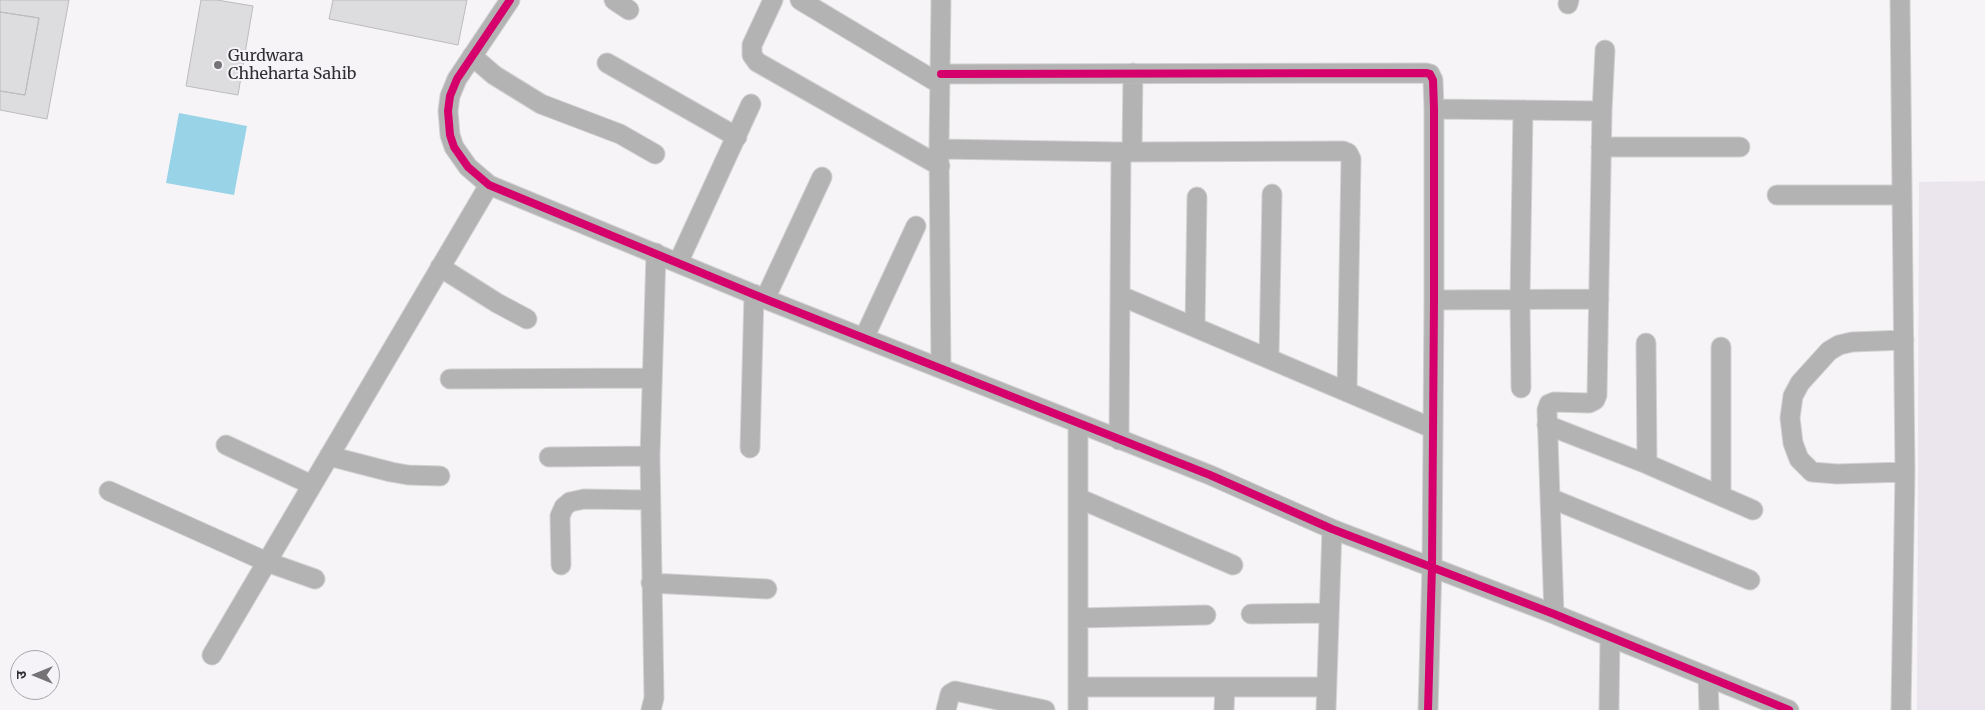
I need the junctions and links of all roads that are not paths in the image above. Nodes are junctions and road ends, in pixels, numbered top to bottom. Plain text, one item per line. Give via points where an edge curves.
1 (510, 0) edge
2 (773, 0) edge
3 (800, 0) edge
4 (941, 0) edge
5 (1900, 0) edge
6 (1604, 50) dead end
7 (472, 56) junction
8 (607, 63) dead end
9 (1132, 73) junction
10 (941, 79) junction
11 (751, 104) dead end
12 (1434, 109) junction
13 (1523, 110) junction
14 (1602, 111) junction
15 (737, 137) junction
16 (1601, 147) junction
17 (1740, 147) dead end
18 (1126, 152) junction
19 (654, 154) dead end
20 (940, 158) junction
21 (822, 177) dead end
22 (489, 184) junction
23 (1272, 194) dead end
24 (1777, 195) dead end
25 (1902, 195) junction
26 (1197, 197) dead end
27 (916, 226) dead end
28 (656, 253) junction
29 (678, 263) junction
30 (440, 267) junction
31 (760, 296) junction
32 (1121, 296) junction
33 (1520, 299) junction
34 (1600, 299) junction
35 (1434, 300) junction
36 (527, 319) dead end
37 (1195, 327) junction
38 (864, 338) junction
39 (1904, 340) junction
40 (1646, 343) dead end
41 (1721, 346) dead end
42 (1269, 358) junction
43 (941, 368) junction
44 (652, 378) junction
45 (450, 379) dead end
46 (1522, 388) dead end
47 (1347, 392) junction
48 (1078, 422) junction
49 (1548, 425) junction
50 (1432, 428) junction
51 (1119, 440) junction
52 (226, 445) dead end
53 (750, 448) dead end
54 (329, 456) junction
55 (650, 456) junction
56 (549, 457) dead end
57 (1647, 464) junction
58 (1905, 472) junction
59 (440, 476) dead end
60 (312, 484) junction
61 (109, 491) dead end
62 (1721, 495) junction
63 (1078, 498) junction
64 (1550, 498) junction
65 (650, 500) junction
66 (1753, 510) dead end
67 (1332, 529) junction
68 (267, 562) junction
69 (561, 565) dead end
70 (1234, 565) dead end
71 (1432, 566) junction
72 (315, 579) dead end
73 (1750, 580) dead end
74 (651, 583) junction
75 (767, 590) dead end
76 (1328, 613) junction
77 (1251, 614) dead end
78 (1554, 614) junction
79 (1206, 615) dead end
80 (1079, 618) junction
81 (1610, 637) junction
82 (212, 655) dead end
83 (1708, 678) junction
84 (1078, 687) junction
85 (1225, 687) junction
86 (1326, 687) junction
87 (652, 710) edge
88 (946, 710) edge
89 (1045, 710) edge
90 (1078, 710) edge
91 (1224, 710) edge
92 (1326, 710) edge
93 (1428, 710) edge
94 (1609, 710) edge
95 (1709, 710) edge
96 (1789, 710) edge
97 (1901, 710) edge

1 - 7 street
2 - 20 street via 752,45 752,55 758,62
3 - 10 street
4 - 10 street
5 - 25 street
6 - 14 street
7 - 19 street via 494,76 541,104 620,134
7 - 22 street via 450,96 450,135 461,159
8 - 15 street
9 - 10 street
9 - 12 street via 1426,73 1433,80
9 - 18 street
10 - 20 street
11 - 15 street
12 - 13 street
12 - 35 street
13 - 14 street
13 - 33 street
14 - 16 street
15 - 29 street
16 - 17 street
16 - 34 street
18 - 20 street
18 - 32 street
18 - 47 street via 1348,153 1351,160
20 - 43 street
21 - 31 street
22 - 28 street
22 - 30 street
23 - 42 street
24 - 25 street
25 - 39 street
26 - 37 street
27 - 38 street
28 - 29 street
28 - 44 street
29 - 31 street
30 - 36 street
30 - 54 street
31 - 38 street
31 - 53 street
32 - 37 street
32 - 51 street
33 - 34 street
33 - 35 street
33 - 46 street
34 - 49 street via 1595,400 1549,404
35 - 50 street
37 - 42 street
38 - 43 street
39 - 58 street
39 - 58 street via 1852,342 1829,351 1800,383 1793,396 1790,418 1793,444 1799,459 1812,472
40 - 57 street
41 - 62 street
42 - 47 street
43 - 48 street
44 - 45 street
44 - 55 street
47 - 50 street
48 - 51 street
48 - 63 street
49 - 57 street
49 - 64 street
50 - 71 street
51 - 67 street via 1210,475
52 - 60 street
54 - 59 street via 391,472
54 - 60 street
55 - 56 street
55 - 65 street
57 - 62 street
58 - 97 street
60 - 68 street
61 - 68 street
62 - 66 street
63 - 70 street
63 - 80 street
64 - 73 street
64 - 78 street
65 - 69 street via 584,499 570,502 560,516
65 - 74 street
67 - 71 street
67 - 76 street
68 - 72 street
68 - 82 street
71 - 78 street
71 - 93 street
74 - 75 street
74 - 87 street
76 - 77 street
76 - 86 street
78 - 81 street
79 - 80 street
80 - 84 street
81 - 83 street
81 - 94 street
83 - 95 street
83 - 96 street
84 - 85 street
84 - 90 street
85 - 86 street
85 - 91 street
86 - 92 street
88 - 89 street via 950,694 955,691

